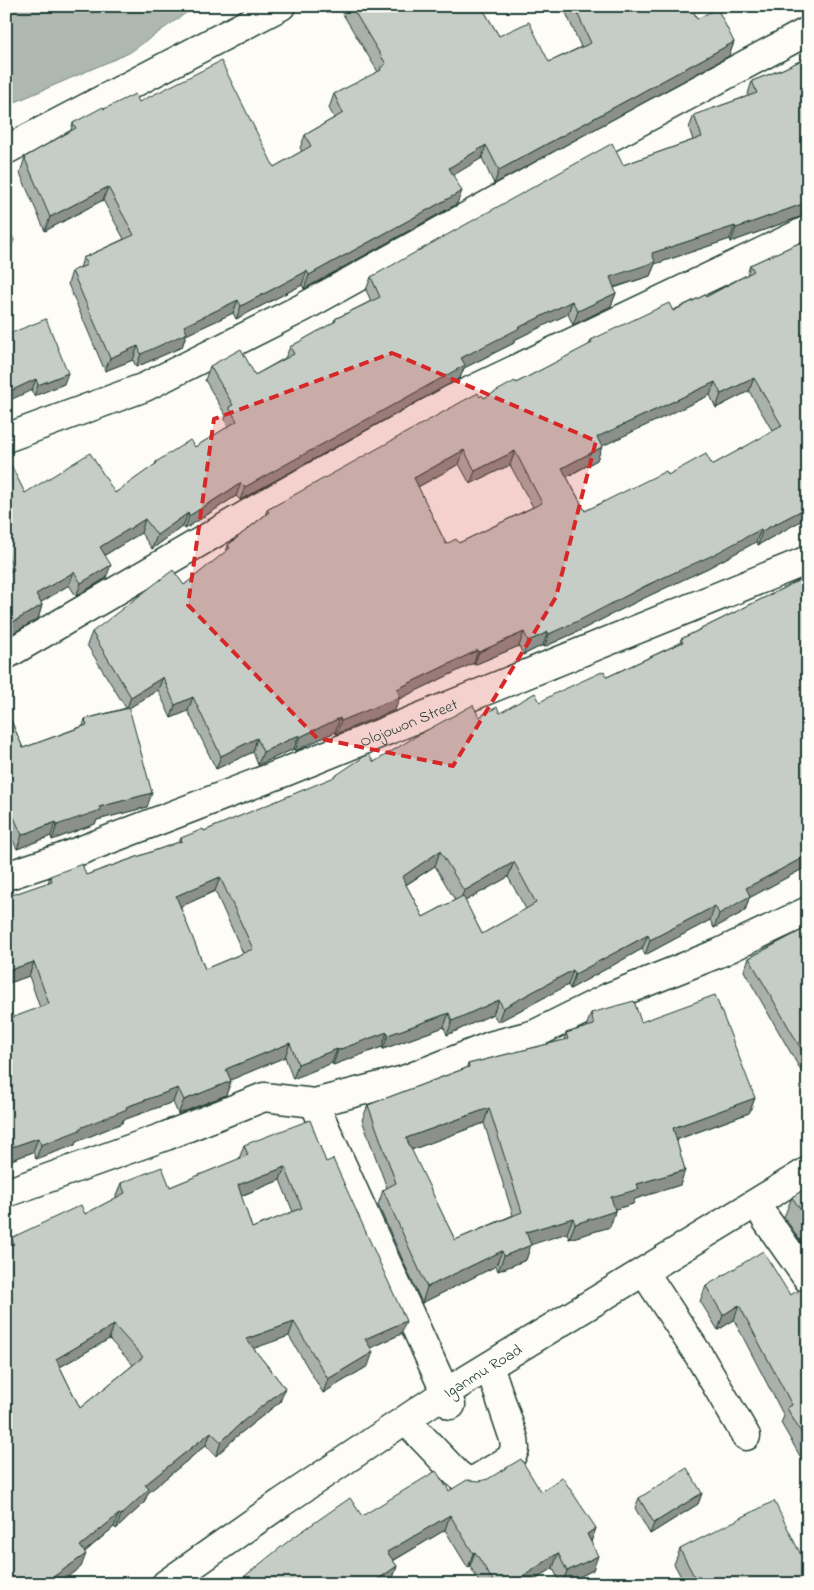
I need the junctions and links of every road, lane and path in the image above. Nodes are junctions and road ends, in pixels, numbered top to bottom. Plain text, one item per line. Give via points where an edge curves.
1 (281, 6) edge
2 (808, 31) edge
3 (6, 150) edge
4 (808, 230) edge
5 (6, 438) edge
6 (808, 560) edge
7 (6, 655) edge
8 (6, 876) edge
9 (808, 911) edge
10 (314, 1103) junction
11 (808, 1171) edge
12 (808, 1189) edge
13 (6, 1194) edge
14 (765, 1218) junction
15 (808, 1279) edge
16 (652, 1284) junction
17 (494, 1380) junction
18 (448, 1399) junction
19 (415, 1430) junction
20 (746, 1436) dead end
21 (166, 1584) edge
22 (194, 1584) edge

1 - 3 street
2 - 5 street via 302,308 145,387
4 - 7 street via 451,400
6 - 8 street, Olojowon Street via 284,772
9 - 10 street via 719,953 609,997 534,1034 492,1045 404,1080
10 - 13 street via 264,1097
10 - 18 street
11 - 18 street, Iganmu Road
12 - 14 street, Iganmu Road
14 - 15 street
14 - 16 street, Iganmu Road
16 - 17 street, Iganmu Road
16 - 20 street
17 - 18 street, Iganmu Road
17 - 19 street via 514,1439 515,1450 510,1459 475,1480 465,1480
18 - 19 street, Iganmu Road
18 - 21 street, Iganmu Road via 280,1503
19 - 22 street, Iganmu Road

